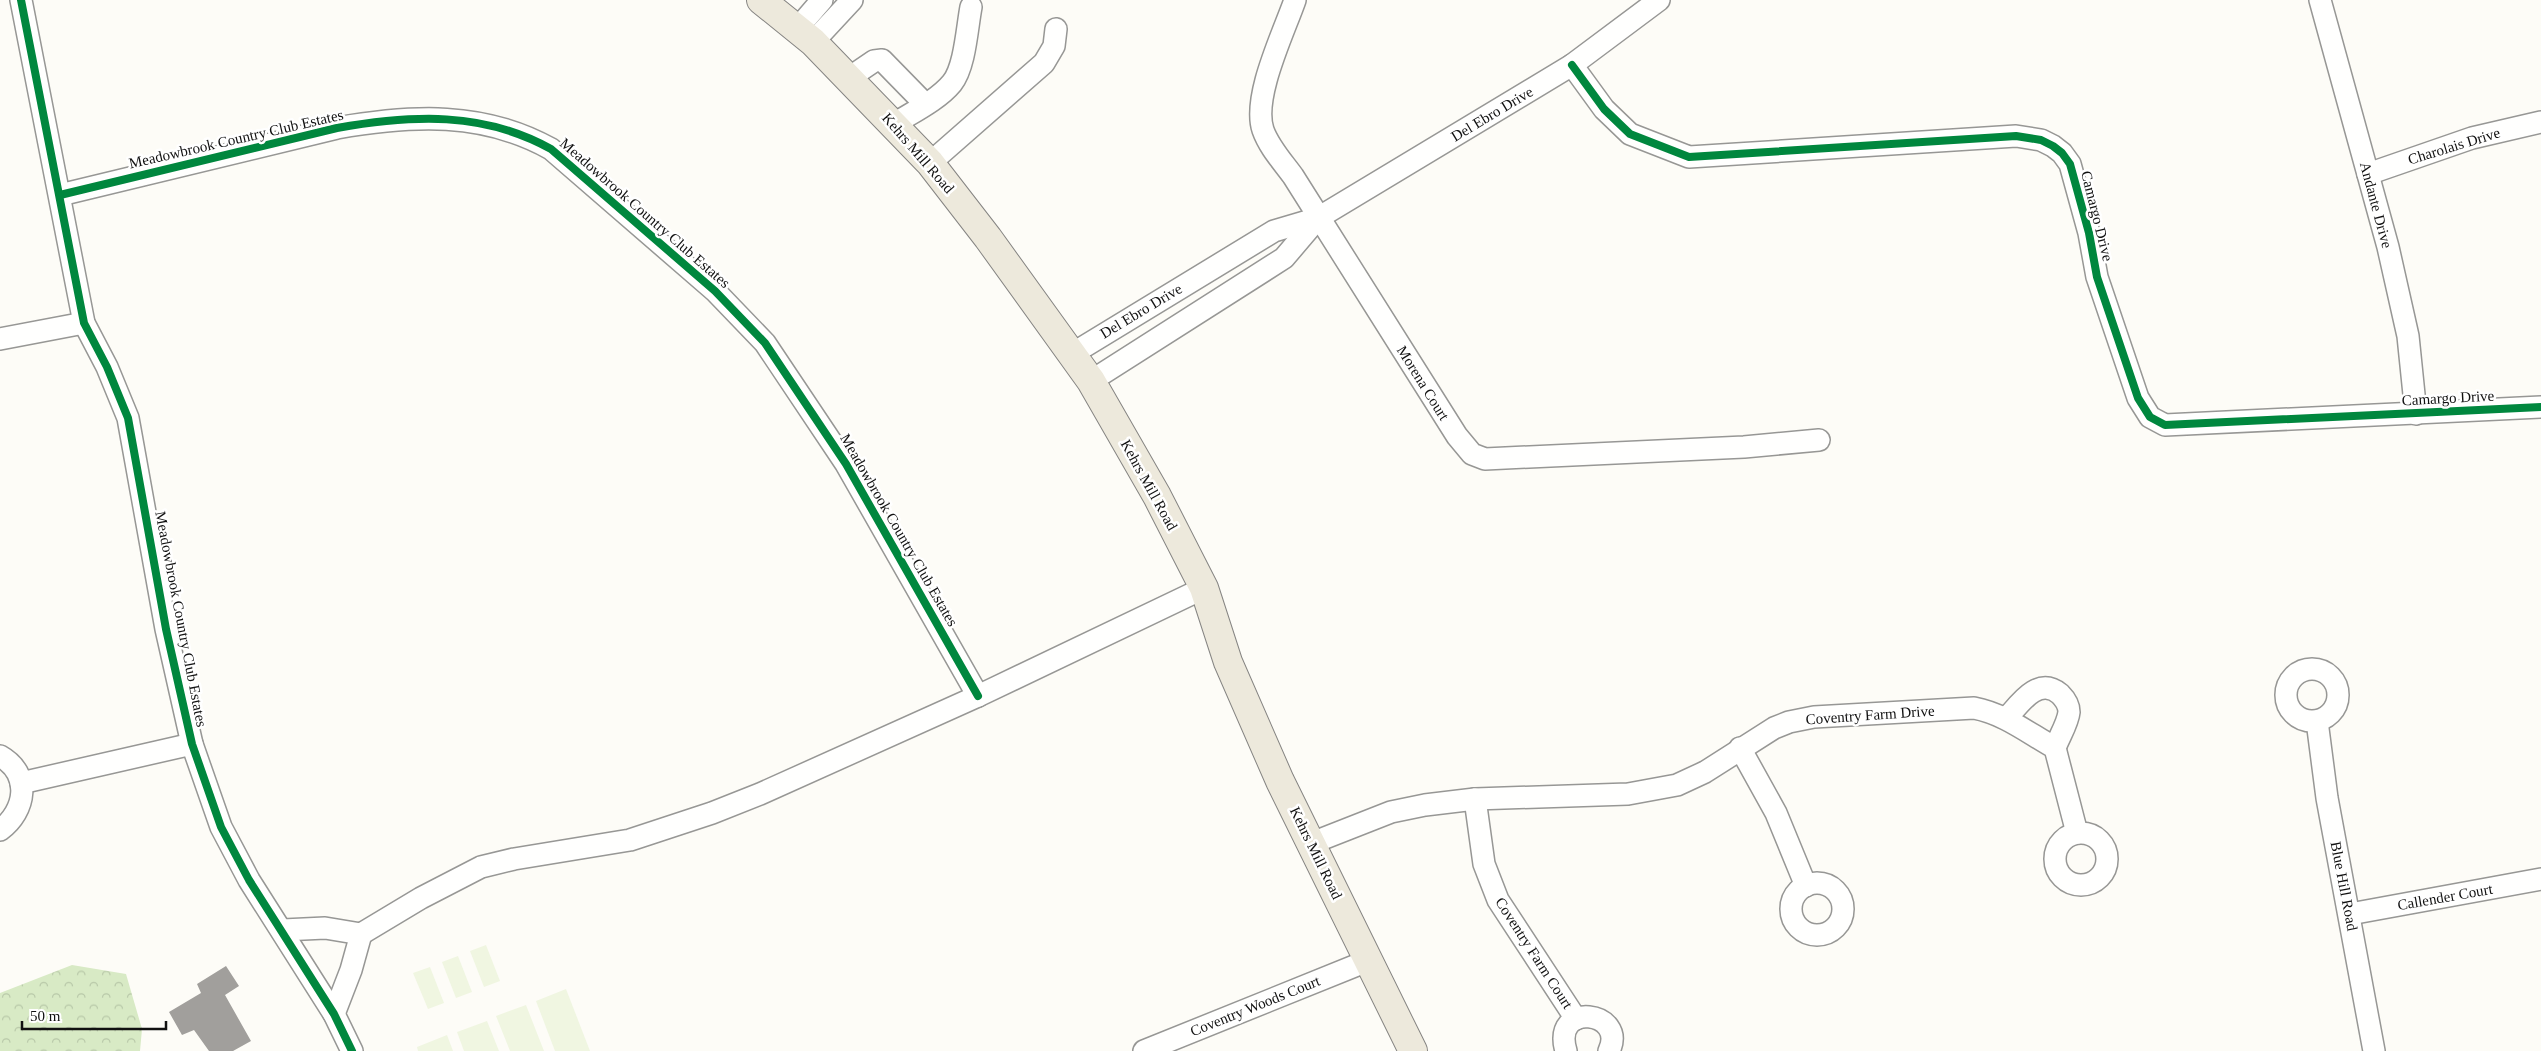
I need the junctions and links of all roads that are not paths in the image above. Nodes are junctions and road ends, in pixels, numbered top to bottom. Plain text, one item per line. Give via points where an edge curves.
1 (21, 0) edge
2 (761, 0) edge
3 (822, 0) edge
4 (852, 0) edge
5 (1295, 0) edge
6 (1659, 0) edge
7 (2320, 0) edge
8 (971, 7) dead end
9 (1056, 29) dead end
10 (805, 35) junction
11 (1572, 65) junction
12 (849, 78) junction
13 (925, 104) junction
14 (2541, 122) edge
15 (894, 124) junction
16 (930, 163) junction
17 (2368, 174) junction
18 (60, 195) junction
19 (1318, 218) junction
20 (84, 323) junction
21 (0, 339) edge
22 (1072, 354) junction
23 (1091, 381) junction
24 (2541, 407) edge
25 (2416, 414) junction
26 (1819, 440) dead end
27 (1204, 588) junction
28 (978, 696) junction
29 (2007, 718) junction
30 (2318, 721) dead end
31 (192, 744) junction
32 (1740, 748) junction
33 (2055, 748) junction
34 (0, 756) edge
35 (21, 783) junction
36 (1475, 800) junction
37 (0, 830) edge
38 (2077, 832) dead end
39 (1312, 843) junction
40 (2541, 879) edge
41 (1806, 886) dead end
42 (2350, 914) junction
43 (283, 930) junction
44 (361, 934) junction
45 (1367, 961) junction
46 (334, 1014) junction
47 (1576, 1018) junction
48 (352, 1051) edge
49 (1144, 1051) edge
50 (1414, 1051) edge
51 (1566, 1051) edge
52 (1609, 1051) edge
53 (2374, 1051) edge

1 - 18 street, Meadowbrook Country Club Estates
2 - 10 main road, Kehrs Mill Road
3 - 10 street
4 - 10 street
5 - 19 street, Morena Court via 1268,72 1261,109 1263,129 1270,146
6 - 11 street, Del Ebro Drive
7 - 17 street, Andante Drive
8 - 13 street via 958,73 952,83
9 - 16 street via 1054,46 1044,63
10 - 12 main road, Kehrs Mill Road
11 - 19 street, Del Ebro Drive
11 - 25 street, Camargo Drive via 1604,109 1630,134 1689,157 2016,136 2041,140 2062,153 2070,164 2097,277 2138,398 2150,417 2165,425
12 - 13 street via 882,60
12 - 15 main road, Kehrs Mill Road
13 - 15 street
14 - 17 street, Charolais Drive via 2472,138
15 - 16 main road, Kehrs Mill Road
16 - 22 main road, Kehrs Mill Road
17 - 25 street, Andante Drive via 2408,336
18 - 20 street, Meadowbrook Country Club Estates
18 - 28 street, Meadowbrook Country Club Estates via 382,120 424,117 464,121 498,126 528,136 551,149 708,285 765,343 846,464
19 - 22 street, Del Ebro Drive via 1274,230
19 - 23 street, Del Ebro Drive via 1284,258
19 - 26 street, Morena Court via 1457,436 1472,454 1485,460 1744,447
20 - 21 street
20 - 31 street, Meadowbrook Country Club Estates via 128,418 166,629
22 - 23 main road, Kehrs Mill Road
23 - 27 main road, Kehrs Mill Road via 1157,496
24 - 25 street, Camargo Drive
27 - 28 street
27 - 39 main road, Kehrs Mill Road via 1228,662 1280,781
28 - 44 street via 760,794 679,824 630,840 481,867
29 - 32 street, Coventry Farm Drive via 1974,708 1814,717 1774,728
29 - 33 street, Coventry Farm Drive
29 - 33 street via 2032,692 2048,688 2058,692 2068,706 2069,714
30 - 42 street, Blue Hill Road via 2327,798
31 - 35 street, Meadowbrook Country Club Estates
31 - 43 street, Meadowbrook Country Club Estates via 221,827 249,880
32 - 36 street, Coventry Farm Drive via 1705,772 1653,791
32 - 41 street via 1776,813
33 - 38 street
34 - 35 street via 16,770
35 - 37 street via 22,797 18,810 11,822
36 - 39 street, Coventry Farm Drive via 1391,812
36 - 47 street, Coventry Farm Court via 1484,864 1498,900
39 - 45 main road, Kehrs Mill Road
40 - 42 street, Callender Court
42 - 53 street, Blue Hill Road
43 - 44 street via 325,928
43 - 46 street, Meadowbrook Country Club Estates
44 - 46 street
45 - 49 street, Coventry Woods Court
45 - 50 main road, Kehrs Mill Road
46 - 48 street, Meadowbrook Country Club Estates
47 - 51 street, Coventry Farm Court via 1564,1034
47 - 52 street, Coventry Farm Court via 1592,1016 1606,1024 1612,1038

